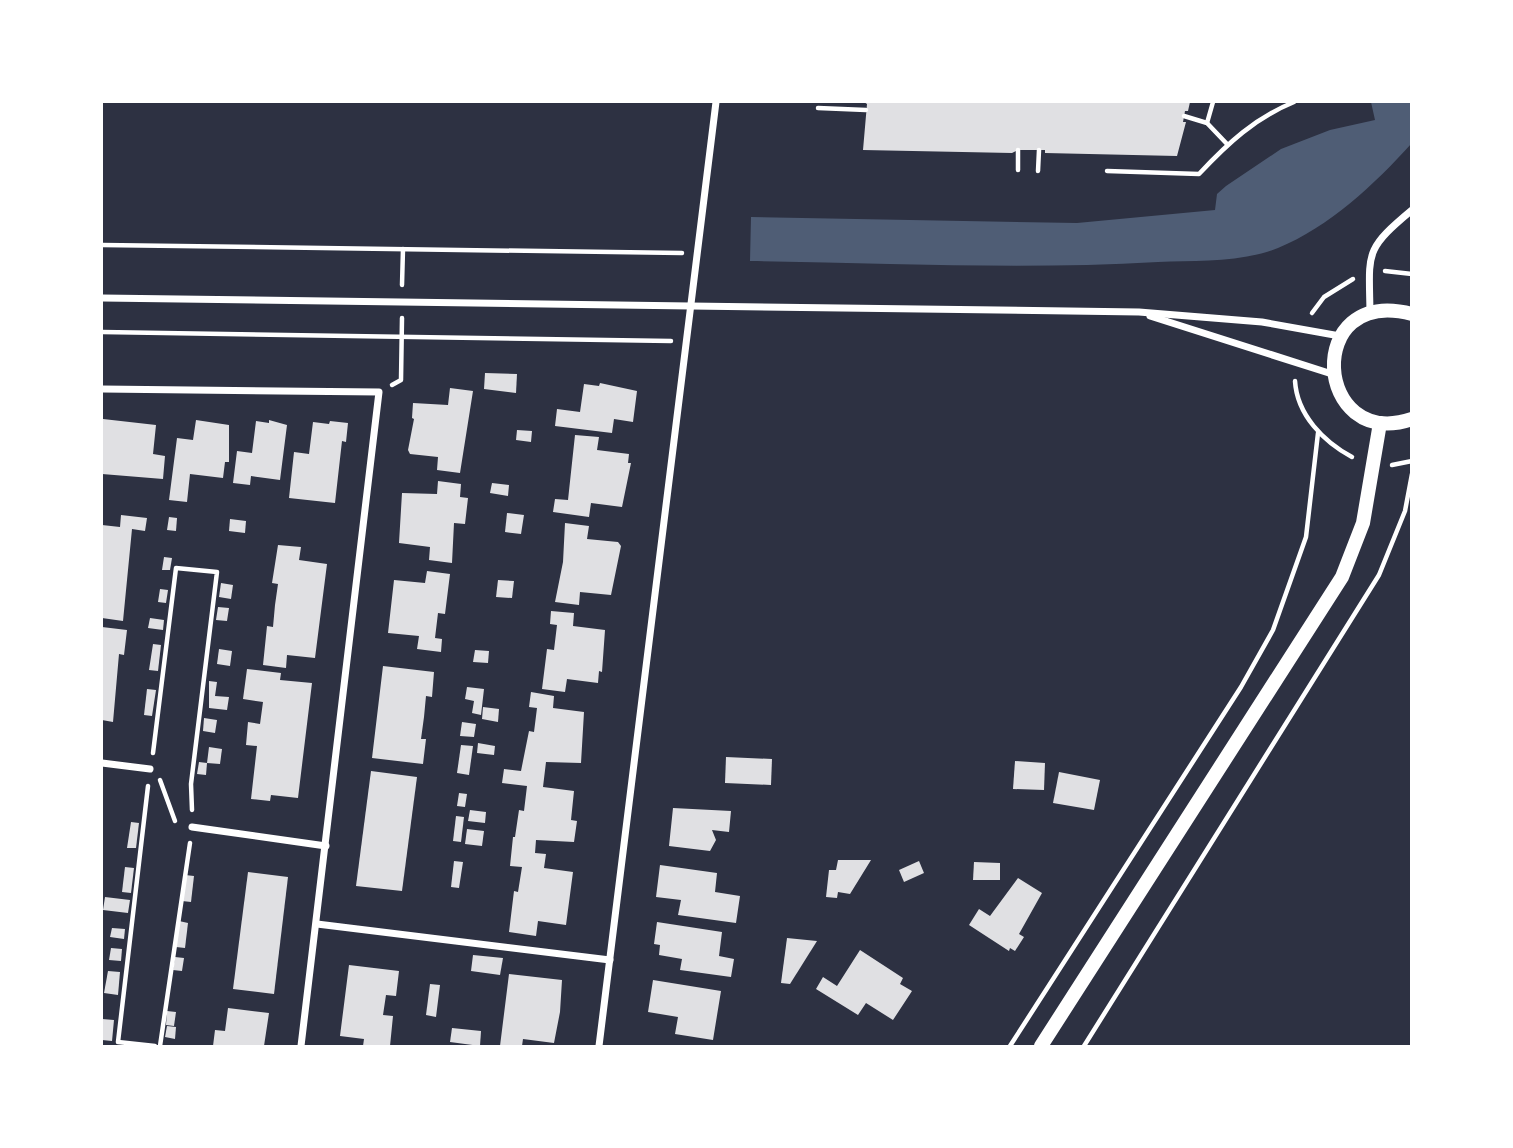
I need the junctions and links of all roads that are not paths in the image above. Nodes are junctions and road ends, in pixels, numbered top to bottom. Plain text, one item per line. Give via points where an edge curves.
1 (716, 102) edge
2 (1412, 210) edge
3 (102, 299) edge
4 (689, 307) junction
5 (1139, 312) junction
6 (1370, 312) junction
7 (1412, 314) edge
8 (1340, 336) junction
9 (1332, 374) junction
10 (102, 389) edge
11 (1412, 419) edge
12 (1380, 424) junction
13 (102, 763) edge
14 (150, 769) road end
15 (192, 827) road end
16 (326, 846) junction
17 (317, 924) junction
18 (610, 960) junction
19 (301, 1046) edge
20 (599, 1046) edge
21 (1041, 1046) edge

1 - 4 street
2 - 6 street via 1383,233 1371,255
3 - 4 street
4 - 5 street
4 - 18 street
5 - 8 street via 1209,316
5 - 9 street
6 - 7 main road via 1393,309
6 - 8 main road
8 - 9 main road
9 - 12 main road via 1349,407
10 - 16 street via 379,392
11 - 12 main road
12 - 21 main road via 1363,523 1342,577
13 - 14 street
15 - 16 street
16 - 17 street
17 - 18 street
17 - 19 street
18 - 20 street

